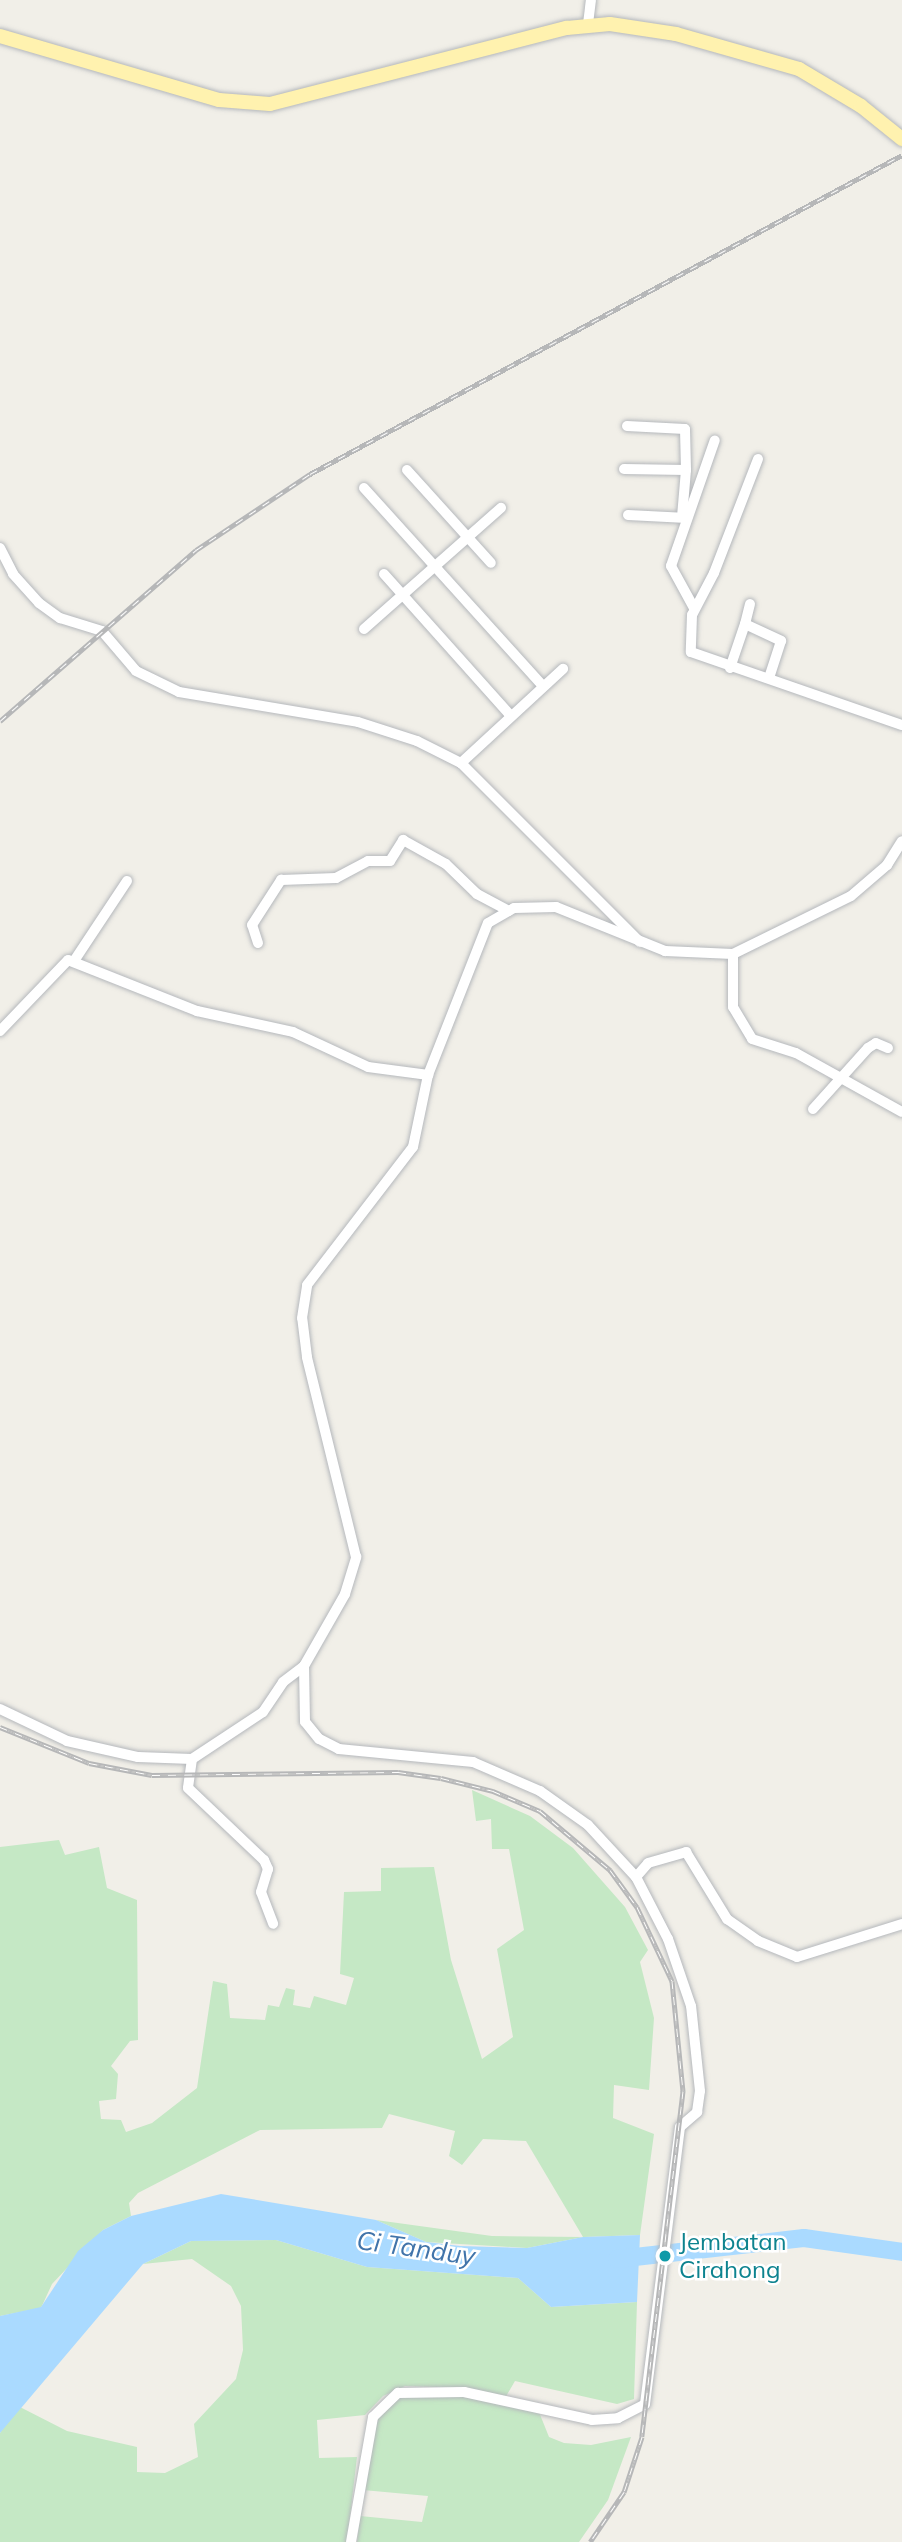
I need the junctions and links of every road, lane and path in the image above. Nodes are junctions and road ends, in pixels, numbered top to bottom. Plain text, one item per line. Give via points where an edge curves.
1 (591, 0) edge
2 (588, 24) junction
3 (0, 36) edge
4 (902, 139) edge
5 (627, 426) dead end
6 (715, 440) dead end
7 (758, 459) dead end
8 (407, 470) dead end
9 (624, 470) dead end
10 (685, 470) junction
11 (364, 488) dead end
12 (501, 508) dead end
13 (628, 516) dead end
14 (684, 517) junction
15 (468, 536) junction
16 (0, 548) edge
17 (491, 563) dead end
18 (435, 566) junction
19 (384, 574) dead end
20 (403, 594) junction
21 (750, 604) dead end
22 (694, 608) junction
23 (745, 624) junction
24 (363, 629) dead end
25 (730, 668) junction
26 (563, 669) dead end
27 (769, 678) junction
28 (543, 687) junction
29 (510, 715) junction
30 (902, 725) edge
31 (461, 763) junction
32 (902, 841) edge
33 (127, 881) dead end
34 (509, 911) junction
35 (640, 942) junction
36 (258, 943) dead end
37 (733, 954) junction
38 (74, 961) junction
39 (0, 1031) edge
40 (888, 1048) dead end
41 (428, 1076) junction
42 (843, 1078) junction
43 (813, 1109) dead end
44 (902, 1112) edge
45 (304, 1666) junction
46 (0, 1709) edge
47 (192, 1759) junction
48 (636, 1877) junction
49 (274, 1924) dead end
50 (902, 1924) edge
51 (351, 2542) edge

1 - 2 street
2 - 3 main road via 270,104 219,100
2 - 4 main road via 677,34 799,69 861,106
5 - 10 street via 685,429
6 - 14 street
7 - 22 street via 714,573
8 - 15 street
9 - 10 street
10 - 14 street
11 - 18 street
12 - 15 street
13 - 14 street
14 - 22 street via 671,566
15 - 17 street
15 - 18 street
16 - 31 street via 13,574 39,603 60,618 103,631 136,671 178,692 358,722 417,741
18 - 20 street
18 - 28 street
19 - 20 street
20 - 24 street
20 - 29 street
21 - 23 street
22 - 25 street via 691,652
23 - 25 street
23 - 27 street via 781,641
25 - 27 street
26 - 28 street
27 - 30 street
28 - 29 street
29 - 31 street
31 - 35 street
32 - 37 street via 887,865 851,896
33 - 38 street
34 - 35 street via 556,907
34 - 36 street via 477,894 446,864 403,840 390,861 368,861 336,878 281,880 252,925
34 - 41 street via 484,932
35 - 37 street via 665,951
37 - 42 street via 733,1006 744,1031
38 - 39 street via 60,967
38 - 41 street via 197,1012 293,1032 368,1067
40 - 42 street via 873,1044
41 - 45 street via 417,1134 406,1160 314,1273 303,1299 307,1357 356,1557 345,1594
42 - 43 street
42 - 44 street
45 - 47 street via 283,1682 264,1712
45 - 48 street via 305,1722 319,1739 340,1749 427,1754 506,1774 588,1825
46 - 47 street via 67,1741 138,1756
47 - 49 street via 188,1788 264,1860 268,1869 261,1892
48 - 50 street via 648,1863 686,1852 727,1919 758,1941 797,1957
48 - 51 street via 668,1939 691,2006 700,2099 696,2112 680,2127 649,2396 631,2414 592,2420 464,2392 398,2393 373,2417

